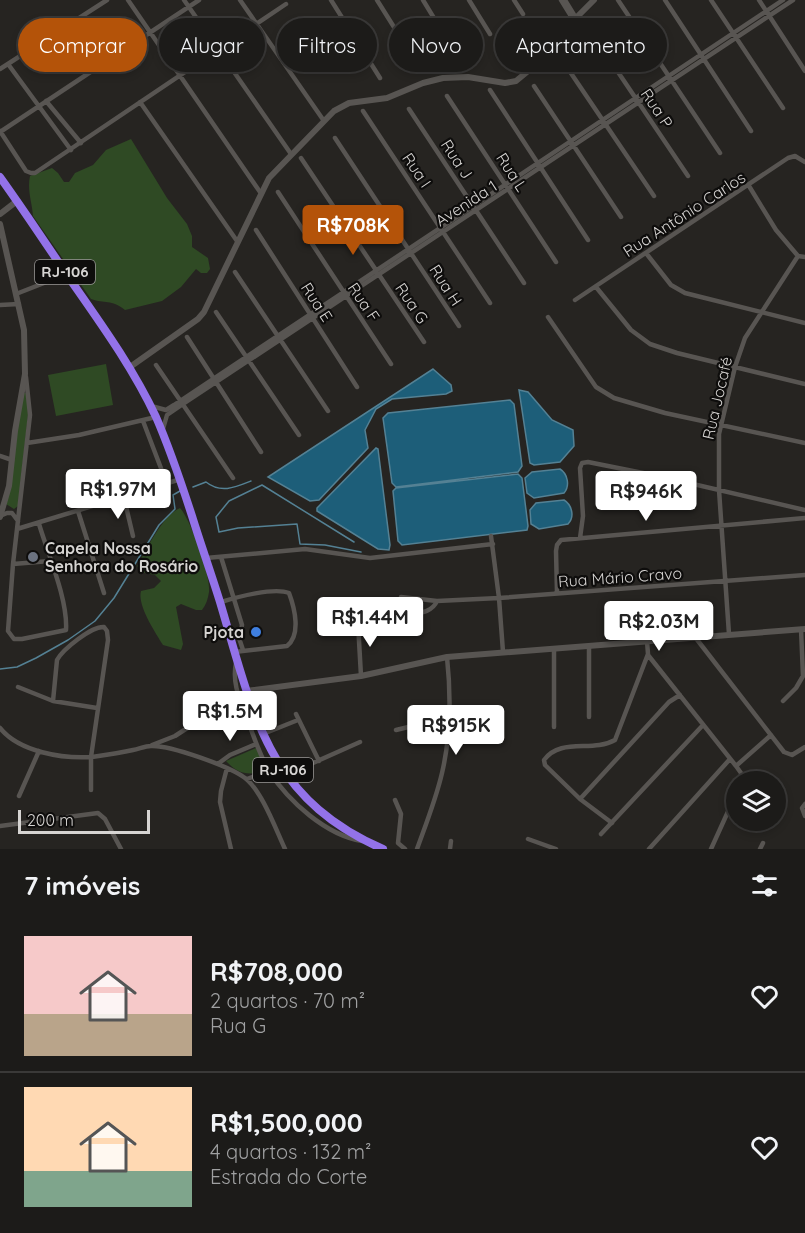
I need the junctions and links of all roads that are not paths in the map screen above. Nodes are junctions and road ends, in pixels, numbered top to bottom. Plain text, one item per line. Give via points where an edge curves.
1 (107, 0) edge
2 (128, 0) edge
3 (184, 0) edge
4 (199, 0) edge
5 (240, 0) edge
6 (331, 0) edge
7 (377, 0) edge
8 (423, 0) edge
9 (469, 0) edge
10 (514, 0) edge
11 (563, 0) edge
12 (594, 0) edge
13 (618, 0) edge
14 (665, 0) edge
15 (711, 0) edge
16 (759, 0) edge
17 (783, 0) edge
18 (793, 0) edge
19 (286, 4) dead end
20 (189, 7) junction
21 (523, 14) dead end
22 (768, 14) junction
23 (196, 18) edge
24 (252, 18) edge
25 (265, 18) edge
26 (434, 18) edge
27 (574, 18) edge
28 (576, 18) edge
29 (389, 19) edge
30 (150, 32) junction
31 (490, 34) dead end
32 (734, 35) junction
33 (265, 37) edge
34 (703, 57) junction
35 (8, 64) junction
36 (0, 69) edge
37 (805, 71) edge
38 (185, 72) edge
39 (234, 72) edge
40 (527, 72) edge
41 (570, 72) edge
42 (618, 72) edge
43 (180, 75) junction
44 (380, 78) dead end
45 (670, 79) junction
46 (534, 86) dead end
47 (490, 90) dead end
48 (447, 96) dead end
49 (637, 100) junction
50 (46, 101) junction
51 (140, 102) junction
52 (38, 107) junction
53 (783, 108) dead end
54 (409, 109) dead end
55 (363, 111) dead end
56 (324, 121) junction
57 (604, 122) junction
58 (0, 131) edge
59 (751, 131) dead end
60 (335, 138) dead end
61 (81, 142) junction
62 (572, 143) junction
63 (70, 150) junction
64 (720, 153) dead end
65 (291, 154) junction
66 (302, 158) dead end
67 (805, 162) edge
68 (540, 165) junction
69 (688, 176) dead end
70 (0, 177) edge
71 (505, 184) junction
72 (749, 186) junction
73 (509, 189) junction
74 (260, 192) junction
75 (278, 192) dead end
76 (654, 196) dead end
77 (17, 201) junction
78 (474, 208) junction
79 (0, 214) edge
80 (621, 217) dead end
81 (0, 224) edge
82 (440, 227) junction
83 (256, 230) dead end
84 (444, 232) junction
85 (588, 240) dead end
86 (237, 241) junction
87 (409, 251) junction
88 (646, 253) junction
89 (798, 256) junction
90 (805, 257) edge
91 (556, 262) dead end
92 (235, 272) dead end
93 (377, 272) junction
94 (67, 274) junction
95 (524, 283) dead end
96 (596, 287) junction
97 (16, 294) junction
98 (344, 294) junction
99 (575, 300) dead end
100 (490, 303) dead end
101 (19, 304) junction
102 (0, 305) edge
103 (216, 312) dead end
104 (761, 313) junction
105 (311, 316) junction
106 (548, 317) dead end
107 (805, 323) edge
108 (459, 326) dead end
109 (187, 337) dead end
110 (279, 337) junction
111 (423, 342) dead end
112 (247, 359) junction
113 (391, 364) dead end
114 (156, 365) dead end
115 (130, 367) junction
116 (735, 367) junction
117 (25, 374) junction
118 (214, 381) junction
119 (805, 384) edge
120 (357, 387) dead end
121 (21, 393) junction
122 (29, 393) junction
123 (182, 402) junction
124 (150, 406) junction
125 (328, 411) dead end
126 (156, 417) junction
127 (144, 421) junction
128 (722, 424) junction
129 (162, 432) junction
130 (299, 435) dead end
131 (27, 443) junction
132 (805, 443) edge
133 (261, 452) dead end
134 (0, 456) edge
135 (12, 459) junction
136 (232, 478) dead end
137 (167, 484) junction
138 (183, 486) junction
139 (718, 490) junction
140 (124, 498) junction
141 (4, 505) junction
142 (20, 507) junction
143 (805, 510) edge
144 (78, 511) junction
145 (0, 517) edge
146 (805, 518) edge
147 (18, 521) junction
148 (39, 524) junction
149 (722, 527) junction
150 (17, 529) junction
151 (134, 536) dead end
152 (490, 536) dead end
153 (580, 538) junction
154 (493, 544) junction
155 (221, 557) junction
156 (206, 558) junction
157 (50, 561) junction
158 (13, 564) junction
159 (805, 575) edge
160 (724, 581) junction
161 (104, 593) dead end
162 (557, 593) junction
163 (401, 597) dead end
164 (234, 598) junction
165 (499, 598) junction
166 (437, 601) junction
167 (220, 603) junction
168 (406, 615) dead end
169 (358, 623) dead end
170 (803, 629) edge
171 (729, 634) junction
172 (695, 637) junction
173 (647, 641) junction
174 (589, 646) junction
175 (554, 649) junction
176 (503, 652) junction
177 (238, 654) junction
178 (648, 654) junction
179 (447, 657) junction
180 (361, 676) junction
181 (18, 687) dead end
182 (242, 693) junction
183 (680, 695) junction
184 (53, 701) junction
185 (783, 701) dead end
186 (97, 708) junction
187 (296, 714) dead end
188 (450, 717) junction
189 (589, 717) dead end
190 (298, 720) junction
191 (703, 725) junction
192 (0, 728) edge
193 (554, 728) dead end
194 (396, 730) dead end
195 (263, 734) junction
196 (6, 735) junction
197 (771, 735) junction
198 (175, 736) junction
199 (0, 739) edge
200 (360, 742) dead end
201 (256, 744) junction
202 (151, 746) junction
203 (805, 747) edge
204 (39, 751) junction
205 (174, 751) junction
206 (91, 757) junction
207 (730, 759) junction
208 (319, 761) junction
209 (219, 763) junction
210 (736, 766) junction
211 (228, 768) junction
212 (269, 771) junction
213 (740, 771) edge
214 (286, 775) junction
215 (246, 779) junction
216 (91, 790) dead end
217 (19, 796) dead end
218 (580, 799) junction
219 (395, 800) dead end
220 (803, 806) edge
221 (726, 816) edge
222 (805, 816) edge
223 (612, 823) junction
224 (0, 826) edge
225 (601, 834) dead end
226 (528, 839) dead end
227 (451, 841) dead end
228 (365, 842) junction
229 (763, 843) dead end
230 (121, 849) edge
231 (231, 849) edge
232 (285, 849) edge
233 (382, 849) edge
234 (405, 849) edge
235 (417, 849) edge
236 (450, 849) edge
237 (556, 849) edge
238 (649, 849) edge
239 (711, 849) edge
240 (760, 849) edge

1 - 35 street
2 - 30 street
3 - 20 street
4 - 20 street
5 - 24 street
6 - 44 street
7 - 29 street
8 - 26 street
9 - 31 street
10 - 21 street
11 - 27 street
12 - 28 street
13 - 45 street
14 - 34 street
15 - 32 street
16 - 22 street
17 - 22 street, Avenida 1
18 - 22 street, Avenida 1
19 - 25 street
20 - 23 street
20 - 30 street
22 - 32 street, Avenida 1
22 - 37 street
30 - 43 street
30 - 50 street
32 - 34 street, Avenida 1
32 - 53 street
33 - 56 street
34 - 45 street, Avenida 1
34 - 59 street
35 - 36 street
35 - 52 street
38 - 43 street
39 - 65 street
40 - 56 street via 516,81 505,82 443,78 387,98 349,103
41 - 57 street
42 - 49 street, Rua P
43 - 51 street
43 - 74 street
45 - 49 street, Avenida 1
45 - 64 street
46 - 62 street
47 - 68 street
48 - 71 street, Rua L
49 - 57 street, Avenida 1
49 - 69 street, Rua P
50 - 52 street
50 - 61 street
51 - 61 street
51 - 86 street
52 - 58 street
52 - 63 street
54 - 78 street, Rua J
55 - 82 street, Rua I
56 - 65 street
57 - 62 street, Avenida 1
57 - 76 street
58 - 63 street via 31,173
60 - 87 street, Rua H
61 - 63 street
62 - 68 street, Avenida 1
62 - 80 street
65 - 74 street
66 - 93 street, Rua G
67 - 72 street, Rua Antônio Carlos via 792,156
68 - 71 street, Avenida 1
68 - 73 street, Avenida 1
68 - 85 street
70 - 77 highway, RJ-106
71 - 73 street, Rua L
71 - 78 street, Avenida 1
72 - 88 street, Rua Antônio Carlos
72 - 89 street via 776,230
73 - 78 street, Avenida 1
73 - 91 street, Rua L
74 - 86 street
75 - 98 street, Rua F
77 - 79 street
77 - 94 highway, RJ-106
78 - 82 street, Avenida 1
78 - 84 street, Avenida 1
78 - 95 street, Rua J
81 - 97 street
82 - 84 street, Rua I
82 - 87 street, Avenida 1
83 - 105 street, Rua E
84 - 87 street, Avenida 1
84 - 100 street, Rua I
86 - 115 street via 204,312
87 - 93 street, Avenida 1
87 - 108 street, Rua H
88 - 96 street, Rua Antônio Carlos
88 - 104 street via 671,285 684,293
89 - 90 street
89 - 104 street, Rua Jocafé
92 - 110 street
93 - 98 street, Avenida 1
93 - 111 street, Rua G
94 - 97 street
94 - 115 highway, RJ-106
96 - 99 street, Rua Antônio Carlos
96 - 116 street via 631,330 650,344
97 - 101 street
98 - 105 street, Avenida 1
98 - 113 street, Rua F
101 - 102 street
101 - 117 street
103 - 112 street
104 - 107 street
104 - 116 street, Rua Jocafé via 745,339
105 - 110 street, Avenida 1
105 - 120 street, Rua E
106 - 128 street via 596,387 607,395 665,413
109 - 118 street
110 - 112 street, Avenida 1
110 - 125 street
112 - 118 street, Avenida 1
112 - 130 street
114 - 123 street
115 - 124 highway, RJ-106
116 - 119 street
116 - 128 street, Rua Jocafé
117 - 121 street
117 - 122 street
118 - 123 street, Avenida 1
118 - 133 street
121 - 122 street
121 - 135 street
122 - 131 street
123 - 124 street, Avenida 1 via 166,410
123 - 129 street, Avenida 1 via 167,415
123 - 136 street
124 - 126 highway, RJ-106
126 - 127 street
126 - 129 highway, RJ-106
127 - 131 street
127 - 137 street
128 - 132 street
128 - 139 street, Rua Jocafé
129 - 138 highway, RJ-106
131 - 142 street
134 - 135 street
135 - 141 street
137 - 138 street
137 - 140 street
138 - 156 highway, RJ-106
139 - 143 street
139 - 149 street, Rua Jocafé
139 - 153 street via 640,471 582,463
140 - 144 street
140 - 151 street
141 - 142 street via 14,511
141 - 145 street
142 - 147 street
144 - 148 street
144 - 161 street
145 - 147 street via 12,513
146 - 149 street
147 - 150 street
148 - 150 street
148 - 157 street
149 - 153 street
149 - 160 street, Rua Jocafé
150 - 158 street
152 - 154 street
153 - 162 street via 561,540 557,545
154 - 155 street via 370,558 305,549
154 - 165 street
155 - 156 street
155 - 164 street
156 - 167 highway, RJ-106
157 - 158 street
157 - 158 street via 63,599 66,630 22,639 14,639 8,632
159 - 160 street, Rua Mário Cravo
160 - 162 street, Rua Mário Cravo
160 - 171 street, Rua Jocafé
162 - 165 street, Rua Mário Cravo
163 - 166 street, Rua Mário Cravo
164 - 167 street
164 - 177 street via 242,625
164 - 177 street via 285,591 290,593 295,618 295,637 287,646
165 - 166 street, Rua Mário Cravo
165 - 176 street
166 - 168 street via 428,610
167 - 177 highway, RJ-106
169 - 180 street
170 - 171 street
170 - 185 street via 803,676
171 - 172 street
172 - 173 street
172 - 197 street
173 - 174 street
173 - 178 street
174 - 175 street
174 - 189 street
175 - 176 street
175 - 193 street
176 - 179 street
177 - 182 highway, RJ-106
178 - 183 street
178 - 218 street via 615,740 556,749 544,760 550,771
179 - 180 street
179 - 188 street
180 - 182 street
181 - 184 street
182 - 195 highway, RJ-106
182 - 198 street
182 - 201 street
183 - 191 street
183 - 218 street via 669,702
184 - 186 street
184 - 186 street via 60,655 68,646 104,627 108,640
186 - 206 street
187 - 190 street
188 - 194 street
188 - 235 street via 442,773
190 - 195 street
190 - 208 street
191 - 207 street
191 - 223 street
192 - 196 street
195 - 214 highway, RJ-106
196 - 199 street
196 - 204 street
197 - 203 street via 788,755
197 - 210 street
198 - 202 street
198 - 205 street
200 - 208 street
201 - 209 street
201 - 212 street
202 - 205 street
202 - 206 street
204 - 206 street
204 - 217 street
205 - 209 street
206 - 216 street
207 - 210 street
207 - 238 street
208 - 214 street
209 - 211 street
210 - 213 street
211 - 215 street
211 - 231 street via 220,802
212 - 215 street
212 - 228 street via 303,809 341,834
214 - 228 highway, RJ-106 via 326,818
215 - 232 street via 262,801
218 - 223 street
219 - 234 street via 401,814 398,843
220 - 222 street
221 - 239 street
223 - 225 street
224 - 230 street via 98,813
226 - 237 street
227 - 236 street
228 - 233 highway, RJ-106
229 - 240 street

